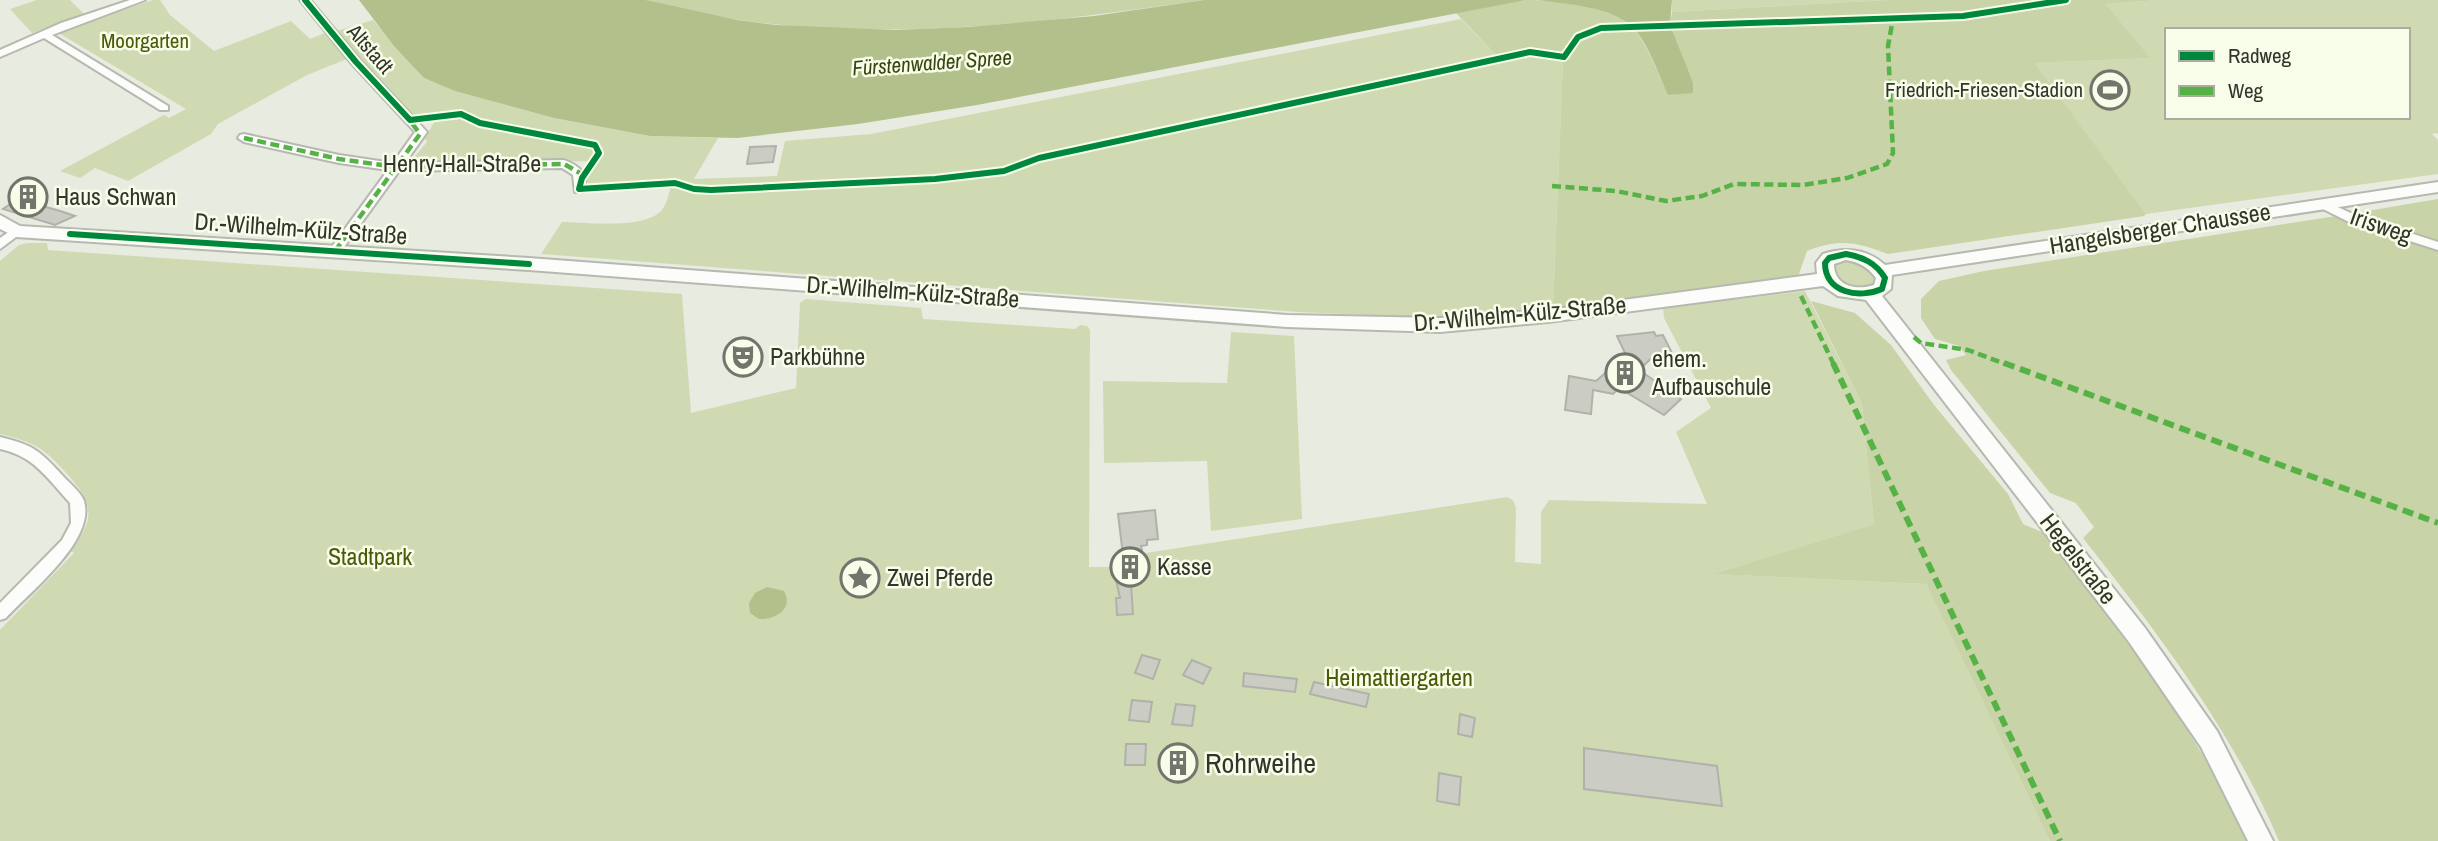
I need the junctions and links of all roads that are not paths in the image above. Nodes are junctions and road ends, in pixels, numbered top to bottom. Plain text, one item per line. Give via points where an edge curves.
1 (140, 0) edge
2 (304, 0) edge
3 (44, 34) junction
4 (0, 54) edge
5 (164, 108) dead end
6 (244, 138) dead end
7 (396, 167) junction
8 (2438, 187) edge
9 (579, 189) dead end
10 (2325, 205) junction
11 (0, 221) edge
12 (16, 231) junction
13 (1, 244) edge
14 (2438, 246) edge
15 (335, 251) junction
16 (1881, 271) junction
17 (1827, 279) junction
18 (1871, 294) junction
19 (0, 443) edge
20 (0, 613) edge
21 (2261, 841) edge

1 - 3 street
2 - 7 street, Altstadt via 421,132
3 - 4 street
3 - 5 street
6 - 7 street, Henry-Hall-Straße
7 - 9 street, Henry-Hall-Straße via 564,164 580,173
7 - 15 street, Altstadt
8 - 10 main road, Hangelsberger Chaussee
10 - 14 street, Irisweg
10 - 16 main road, Hangelsberger Chaussee
11 - 12 main road, Dr.-Wilhelm-Külz-Straße
12 - 13 street
12 - 15 main road, Dr.-Wilhelm-Külz-Straße
15 - 17 main road, Dr.-Wilhelm-Külz-Straße via 1287,321 1440,325 1549,316
16 - 17 main road via 1867,259 1837,255 1825,264
16 - 18 main road via 1882,289
17 - 18 main road via 1848,293
18 - 21 main road, Hegelstraße via 2137,635 2209,739
19 - 20 street via 23,448 37,458 77,500 78,523 67,544

